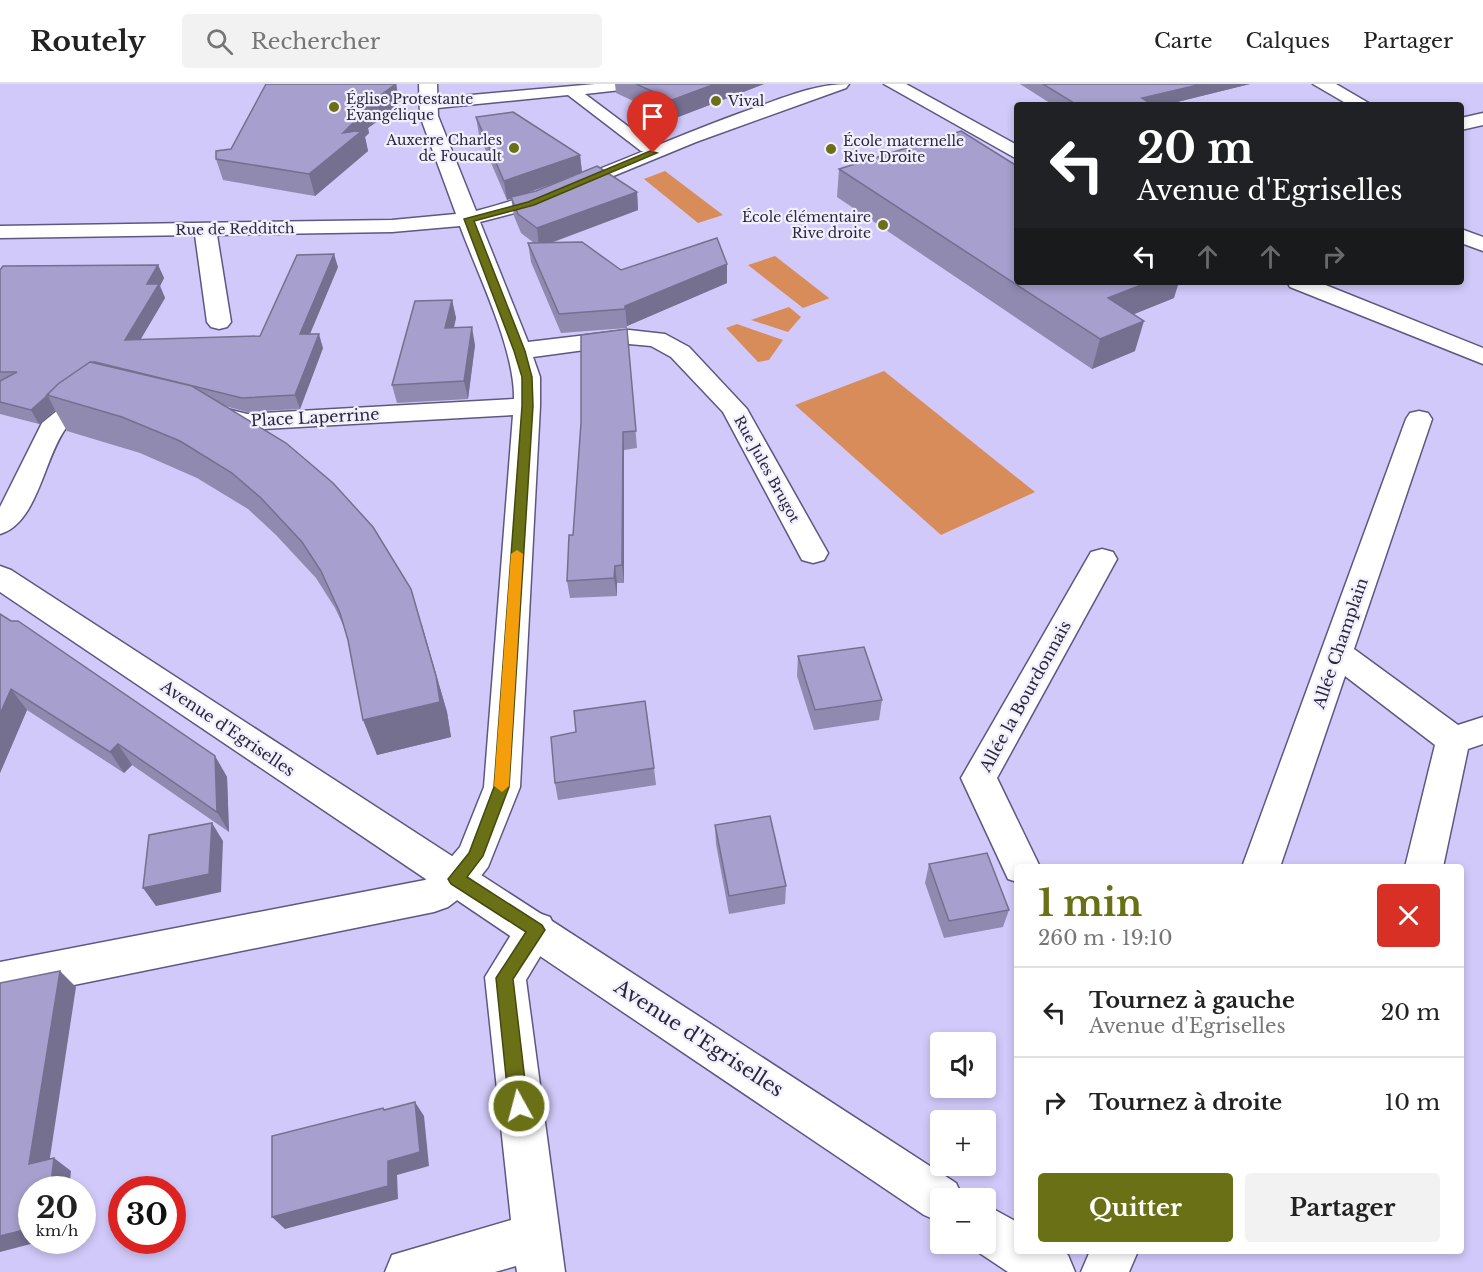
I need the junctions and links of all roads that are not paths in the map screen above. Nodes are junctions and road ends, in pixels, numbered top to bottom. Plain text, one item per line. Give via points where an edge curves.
1 (840, 84) edge
2 (893, 84) edge
3 (1322, 84) edge
4 (626, 85) edge
5 (602, 86) edge
6 (572, 91) junction
7 (427, 94) edge
8 (1357, 102) edge
9 (1483, 118) edge
10 (1464, 123) edge
11 (647, 148) dead end
12 (1014, 151) edge
13 (469, 219) junction
14 (205, 229) junction
15 (0, 232) edge
16 (1464, 237) edge
17 (1483, 244) edge
18 (1305, 285) edge
19 (219, 322) dead end
20 (519, 351) junction
21 (1483, 357) edge
22 (125, 392) edge
23 (180, 405) edge
24 (527, 406) junction
25 (1419, 418) dead end
26 (0, 524) edge
27 (813, 553) dead end
28 (1102, 559) dead end
29 (0, 577) edge
30 (1336, 652) junction
31 (1468, 735) edge
32 (1021, 864) edge
33 (1262, 864) edge
34 (1425, 864) edge
35 (456, 879) junction
36 (536, 930) junction
37 (0, 981) edge
38 (930, 1192) edge
39 (996, 1236) edge
40 (1014, 1247) edge
41 (538, 1254) edge
42 (1024, 1254) edge
43 (1113, 1254) edge
44 (409, 1272) edge
45 (1051, 1272) edge
46 (1105, 1272) edge

1 - 13 street, Rue de Redditch via 689,138 531,203
2 - 12 street
3 - 8 street
4 - 5 street
5 - 6 street
6 - 7 street
6 - 11 street
7 - 13 street via 429,116
9 - 10 street
13 - 14 street, Rue de Redditch via 392,226
13 - 20 street
14 - 15 street, Rue de Redditch
14 - 19 street
16 - 17 street
18 - 21 street
20 - 24 street via 527,377
20 - 27 street, Rue Jules Brugot via 629,337 656,339 680,352 734,409
22 - 26 street via 103,386 55,423 9,518
23 - 24 street, Place Laperrine via 247,422
24 - 35 street via 502,787 475,856
25 - 30 street, Allée Champlain
28 - 32 street, Allée la Bourdonnais via 979,778
29 - 35 street, Avenue d'Egriselles
30 - 31 street
30 - 33 street, Allée Champlain
31 - 34 street
35 - 36 street, Avenue d'Egriselles
35 - 37 street via 434,895
36 - 38 street, Avenue d'Egriselles
36 - 41 street via 504,978
39 - 40 street
41 - 44 street
42 - 45 street
43 - 46 street

